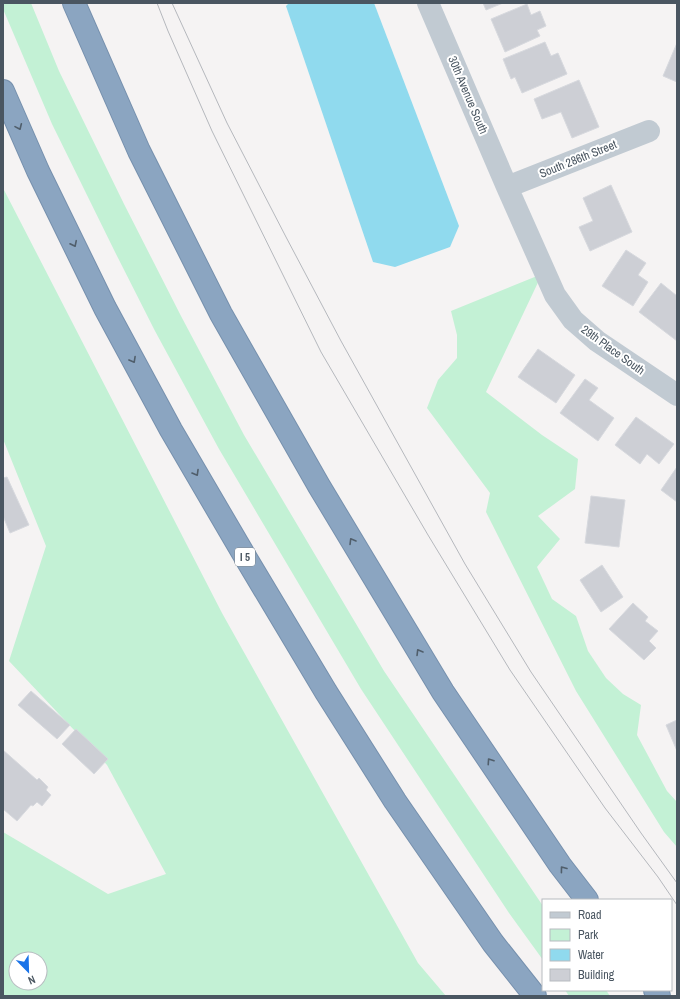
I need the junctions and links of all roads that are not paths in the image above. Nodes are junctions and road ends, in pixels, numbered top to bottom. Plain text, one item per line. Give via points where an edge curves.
1 (74, 3) edge
2 (428, 3) edge
3 (3, 91) edge
4 (648, 131) dead end
5 (507, 187) junction
6 (674, 388) edge
7 (586, 899) edge
8 (535, 996) edge

7 -> 1 highway via 560,865 443,692 315,479 221,314 142,158
2 - 5 street, 30th Avenue South
3 -> 8 highway, I 5 via 38,171 105,308 171,430 247,560 395,801 492,943
4 - 5 street, South 286th Street
5 - 6 street, 29th Place South via 555,295 573,320 597,341

